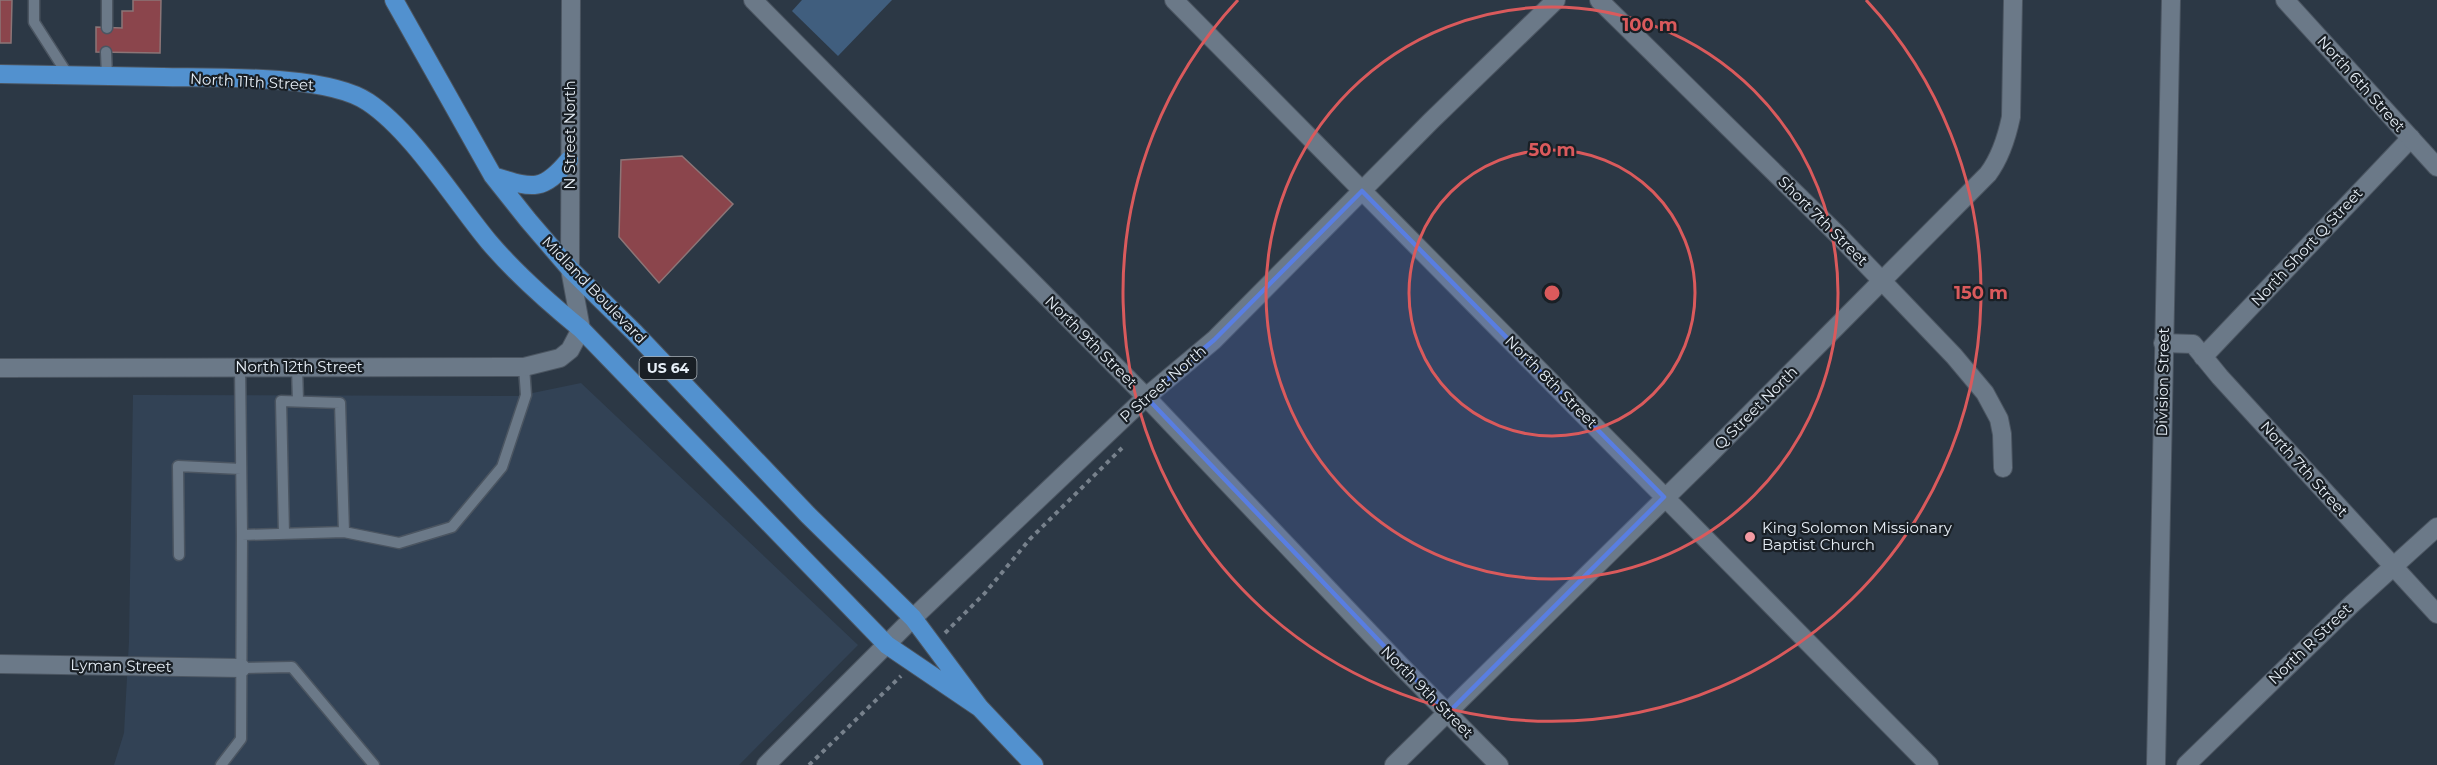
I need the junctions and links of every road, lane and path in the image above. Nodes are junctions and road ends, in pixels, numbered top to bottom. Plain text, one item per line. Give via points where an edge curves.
1 (34, 0) edge
2 (107, 0) edge
3 (394, 0) edge
4 (571, 0) edge
5 (753, 0) edge
6 (1174, 0) edge
7 (1556, 0) edge
8 (1599, 0) edge
9 (2013, 0) edge
10 (2171, 0) edge
11 (2285, 0) edge
12 (107, 27) dead end
13 (106, 52) dead end
14 (0, 74) edge
15 (68, 75) junction
16 (107, 76) junction
17 (2410, 138) junction
18 (569, 160) junction
19 (2437, 167) edge
20 (493, 176) junction
21 (1362, 191) junction
22 (570, 269) junction
23 (1882, 281) junction
24 (581, 329) junction
25 (2163, 343) junction
26 (2203, 357) junction
27 (240, 367) junction
28 (297, 367) junction
29 (524, 367) junction
30 (0, 369) edge
31 (1146, 397) junction
32 (298, 401) junction
33 (2003, 468) dead end
34 (241, 469) junction
35 (1664, 497) junction
36 (2437, 527) edge
37 (344, 532) junction
38 (284, 534) junction
39 (242, 535) junction
40 (179, 555) dead end
41 (2393, 567) junction
42 (2437, 614) edge
43 (913, 618) junction
44 (887, 645) junction
45 (0, 664) edge
46 (241, 668) junction
47 (980, 708) junction
48 (1448, 713) junction
49 (220, 765) edge
50 (374, 765) edge
51 (766, 765) edge
52 (1034, 765) edge
53 (1395, 765) edge
54 (1500, 765) edge
55 (1929, 765) edge
56 (2156, 765) edge
57 (2186, 765) edge

1 - 15 lane via 34,21
2 - 12 lane
3 - 20 main road, Midland Boulevard / US 64
4 - 18 street, N Street North
5 - 31 street, North 9th Street
6 - 21 street, North 8th Street
7 - 21 street, P Street North
8 - 23 street, Short 7th Street
9 - 23 street, Q Street North via 2011,117 1994,166
10 - 25 street, Division Street
11 - 17 street, North 6th Street
13 - 16 lane
14 - 15 main road, North 11th Street / US 64
15 - 16 main road, North 11th Street / US 64
16 - 24 main road, North 11th Street / US 64 via 237,78 313,84 367,100 416,149 489,242 526,282
17 - 19 street, North 6th Street
17 - 26 street, North Short Q Street
18 - 20 main road via 555,178 542,184
18 - 22 street, N Street North
20 - 22 main road, Midland Boulevard / US 64
21 - 31 street, P Street North via 1214,340
21 - 35 street, North 8th Street
22 - 24 street, N Street North
22 - 43 main road, Midland Boulevard / US 64
23 - 33 street, Short 7th Street via 1985,393 2001,427
23 - 35 street, Q Street North
24 - 29 street, North 12th Street via 570,350 560,358
24 - 44 main road, Midland Boulevard / US 64
25 - 26 street, North 7th Street via 2193,344
25 - 56 street, Division Street
26 - 41 street, North 7th Street
27 - 28 street, North 12th Street
27 - 30 street, North 12th Street
27 - 34 lane
28 - 29 street, North 12th Street
28 - 32 lane
29 - 37 lane via 526,395 502,467 452,527 399,543
31 - 43 street, P Street North
31 - 48 street, North 9th Street
32 - 37 lane via 340,402
32 - 38 lane via 282,401
34 - 39 lane
34 - 40 lane via 178,466
35 - 48 street, Q Street North
35 - 55 street, North 8th Street
36 - 41 street, North R Street
37 - 38 lane
38 - 39 lane
39 - 46 lane
41 - 42 street, North 7th Street
41 - 57 street, North R Street
43 - 44 street, P Street North
43 - 47 main road, Midland Boulevard / US 64
44 - 47 main road, Midland Boulevard / US 64
44 - 51 street, P Street North
45 - 46 street, Lyman Street
46 - 49 lane via 241,739
46 - 50 lane via 292,667
47 - 52 main road, Midland Boulevard / US 64
48 - 53 street, Q Street North
48 - 54 street, North 9th Street

